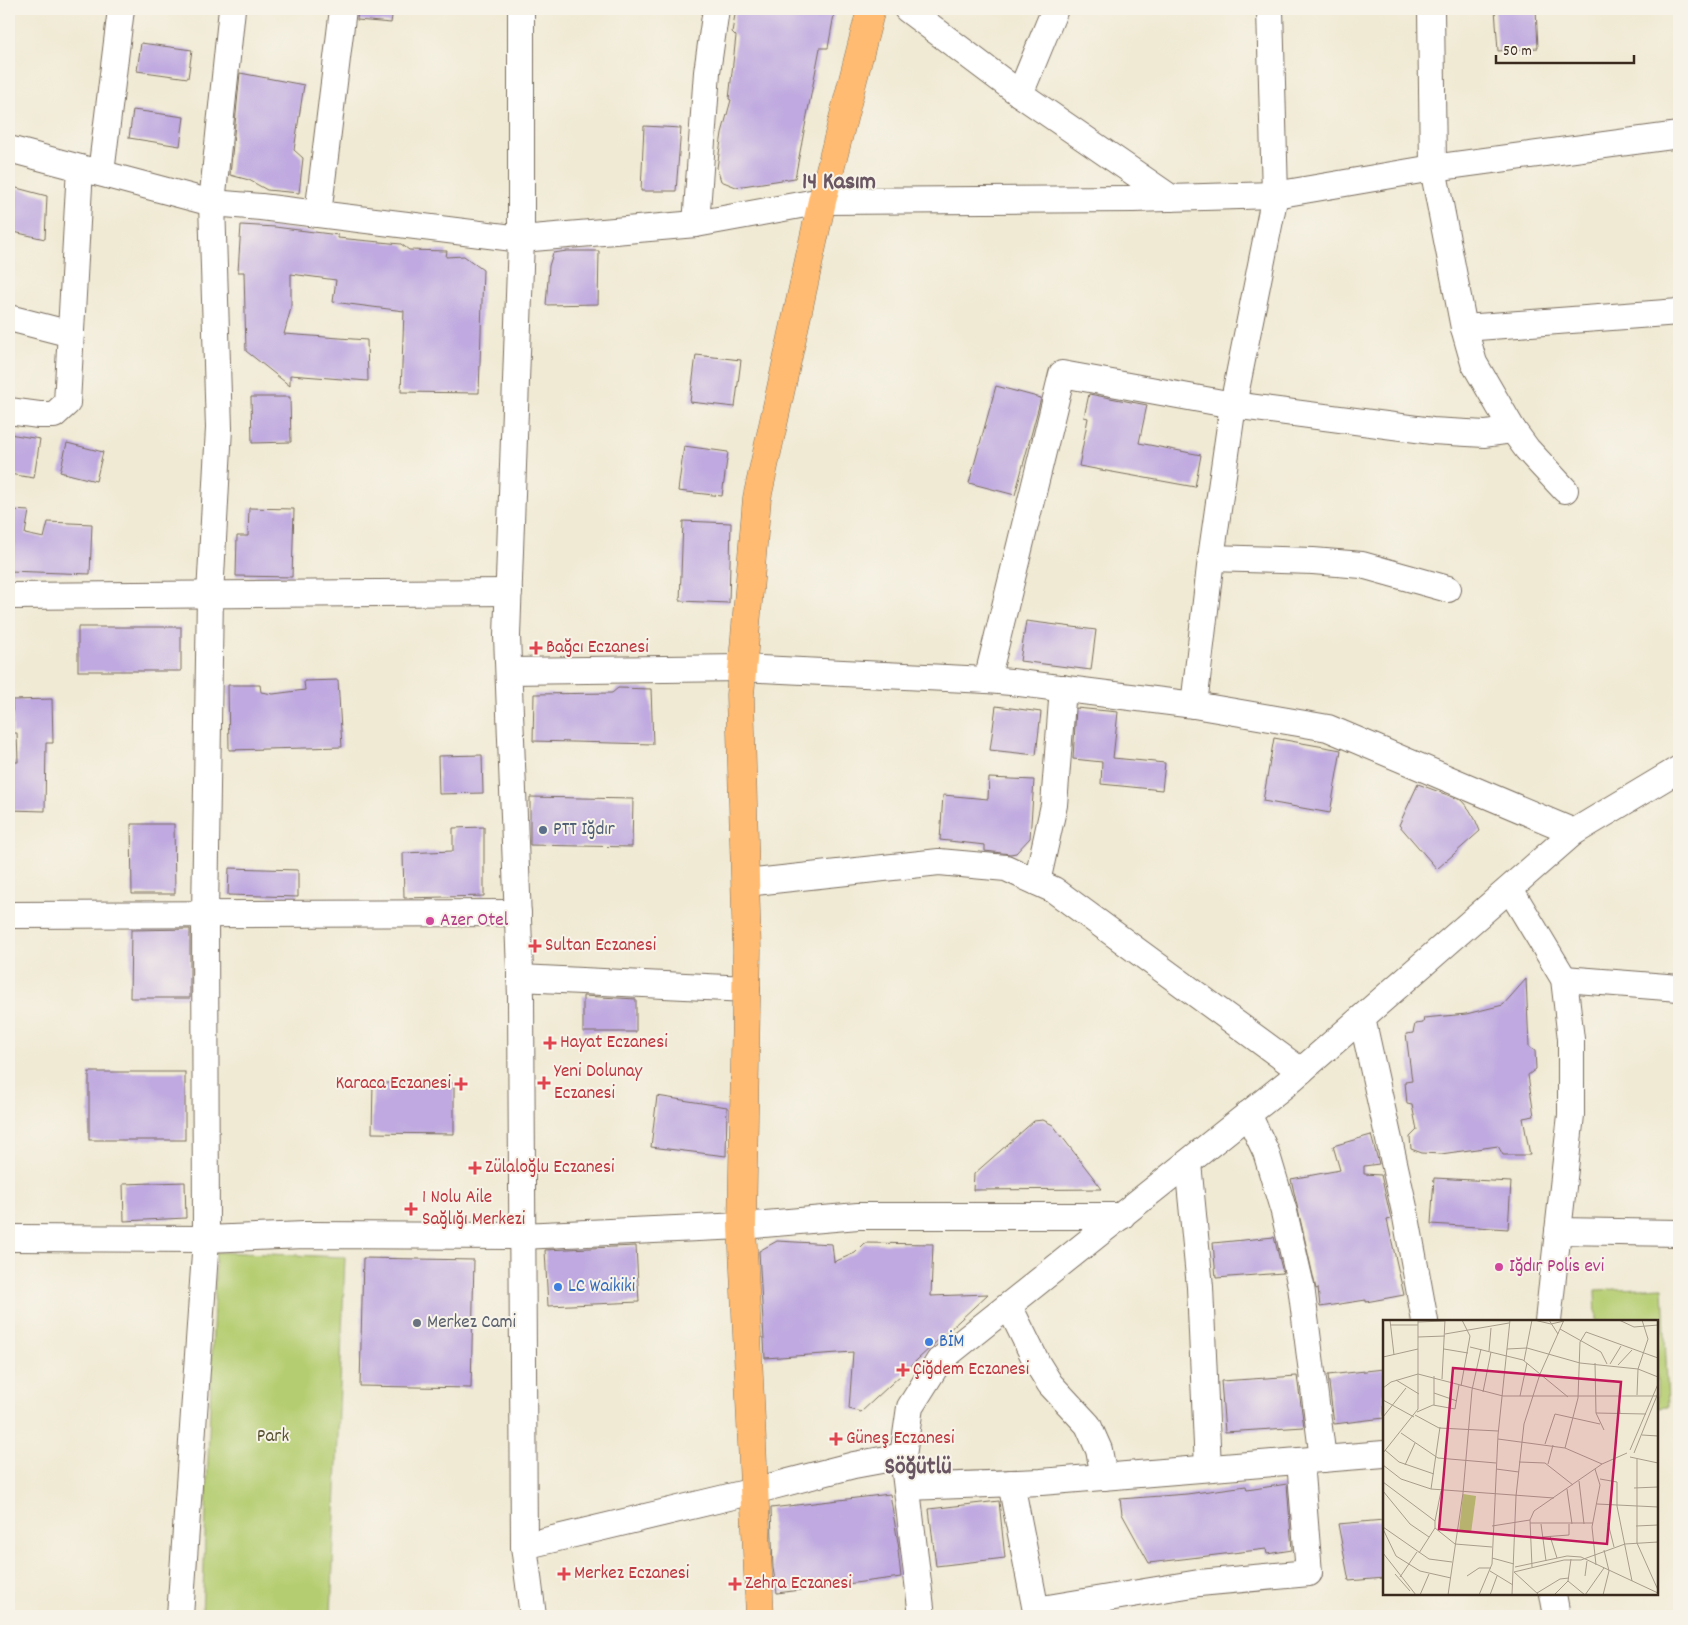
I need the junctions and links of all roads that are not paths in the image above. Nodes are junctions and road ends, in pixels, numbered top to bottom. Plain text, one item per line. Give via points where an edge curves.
1 (121, 9) edge
2 (232, 9) edge
3 (343, 9) edge
4 (521, 9) edge
5 (716, 9) edge
6 (871, 9) edge
7 (908, 9) edge
8 (1055, 9) edge
9 (1270, 9) edge
10 (1431, 9) edge
11 (1020, 94) junction
12 (1679, 135) edge
13 (9, 149) edge
14 (1433, 168) junction
15 (90, 171) junction
16 (1275, 195) junction
17 (1171, 198) junction
18 (822, 201) junction
19 (212, 203) junction
20 (318, 214) junction
21 (696, 224) junction
22 (521, 239) junction
23 (1679, 312) edge
24 (9, 318) edge
25 (1464, 328) junction
26 (71, 334) junction
27 (1233, 405) junction
28 (9, 411) edge
29 (1513, 430) junction
30 (1566, 490) dead end
31 (1211, 558) junction
32 (1448, 590) dead end
33 (509, 592) junction
34 (210, 595) junction
35 (9, 596) edge
36 (742, 668) junction
37 (509, 671) junction
38 (988, 680) junction
39 (1063, 688) junction
40 (1194, 705) junction
41 (1679, 769) edge
42 (1574, 832) junction
43 (1037, 882) junction
44 (746, 883) junction
45 (1510, 889) junction
46 (518, 913) junction
47 (9, 915) edge
48 (205, 915) junction
49 (520, 978) junction
50 (1564, 979) junction
51 (1679, 988) edge
52 (746, 989) junction
53 (1362, 1018) junction
54 (1301, 1071) junction
55 (1248, 1114) junction
56 (1188, 1163) junction
57 (1122, 1216) junction
58 (742, 1226) junction
59 (1558, 1230) junction
60 (1679, 1233) edge
61 (521, 1236) junction
62 (9, 1238) edge
63 (206, 1239) junction
64 (1009, 1306) junction
65 (1425, 1320) edge
66 (1548, 1320) edge
67 (1383, 1454) edge
68 (903, 1456) junction
69 (1311, 1460) junction
70 (1208, 1468) junction
71 (1104, 1477) junction
72 (1011, 1483) junction
73 (907, 1487) junction
74 (754, 1491) junction
75 (524, 1546) junction
76 (1553, 1595) edge
77 (1116, 1607) edge
78 (1036, 1613) edge
79 (180, 1616) edge
80 (532, 1616) edge
81 (760, 1616) edge
82 (922, 1616) edge
83 (1557, 1616) edge

1 - 15 street
2 - 19 street
3 - 20 street
4 - 22 street
5 - 21 street via 707,72
6 - 18 main road
7 - 11 street
8 - 11 street
9 - 16 street
10 - 14 street
11 - 17 street
12 - 14 street
13 - 15 street
14 - 16 street
14 - 25 street
15 - 19 street
15 - 26 street
16 - 17 street
16 - 27 street
17 - 18 street
18 - 21 street
18 - 36 main road via 758,498
19 - 20 street
19 - 34 street via 219,428
20 - 22 street
21 - 22 street
22 - 33 street
23 - 25 street
24 - 26 street
25 - 29 street via 1474,363
26 - 28 street via 67,404 54,415
27 - 29 street via 1432,431 1485,434
27 - 31 street
27 - 38 street via 1062,374
29 - 30 street
31 - 32 street via 1362,565
31 - 40 street
33 - 34 street
33 - 37 street
34 - 35 street
34 - 48 street
36 - 37 street
36 - 38 street
36 - 44 main road via 740,695
37 - 46 street
38 - 39 street
39 - 40 street
39 - 43 street via 1054,805
40 - 42 street via 1328,728
41 - 42 street
42 - 45 street
43 - 44 street via 1006,868 939,862
43 - 54 street via 1054,890
44 - 52 main road
45 - 50 street
45 - 53 street
46 - 48 street
46 - 49 street
47 - 48 street
48 - 63 street
49 - 52 street
49 - 61 street
50 - 51 street
50 - 59 street via 1571,1039 1571,1115
52 - 58 main road
53 - 54 street
53 - 65 street via 1405,1212
54 - 55 street
55 - 56 street
55 - 69 street via 1268,1160 1301,1286
56 - 57 street
56 - 70 street via 1200,1287
57 - 58 street via 858,1216
57 - 64 street
58 - 61 street
58 - 74 main road
59 - 60 street
59 - 66 street
61 - 63 street via 305,1235
61 - 75 street
62 - 63 street
63 - 79 street
64 - 68 street via 939,1361 910,1408
64 - 71 street via 1050,1384 1088,1425 1100,1450
67 - 69 street
68 - 73 street
68 - 74 street
69 - 70 street
69 - 77 street via 1309,1573 1198,1583
70 - 71 street
71 - 72 street
72 - 73 street
72 - 78 street
73 - 82 street
74 - 75 street
74 - 81 main road
75 - 80 street
76 - 83 street
77 - 78 street

